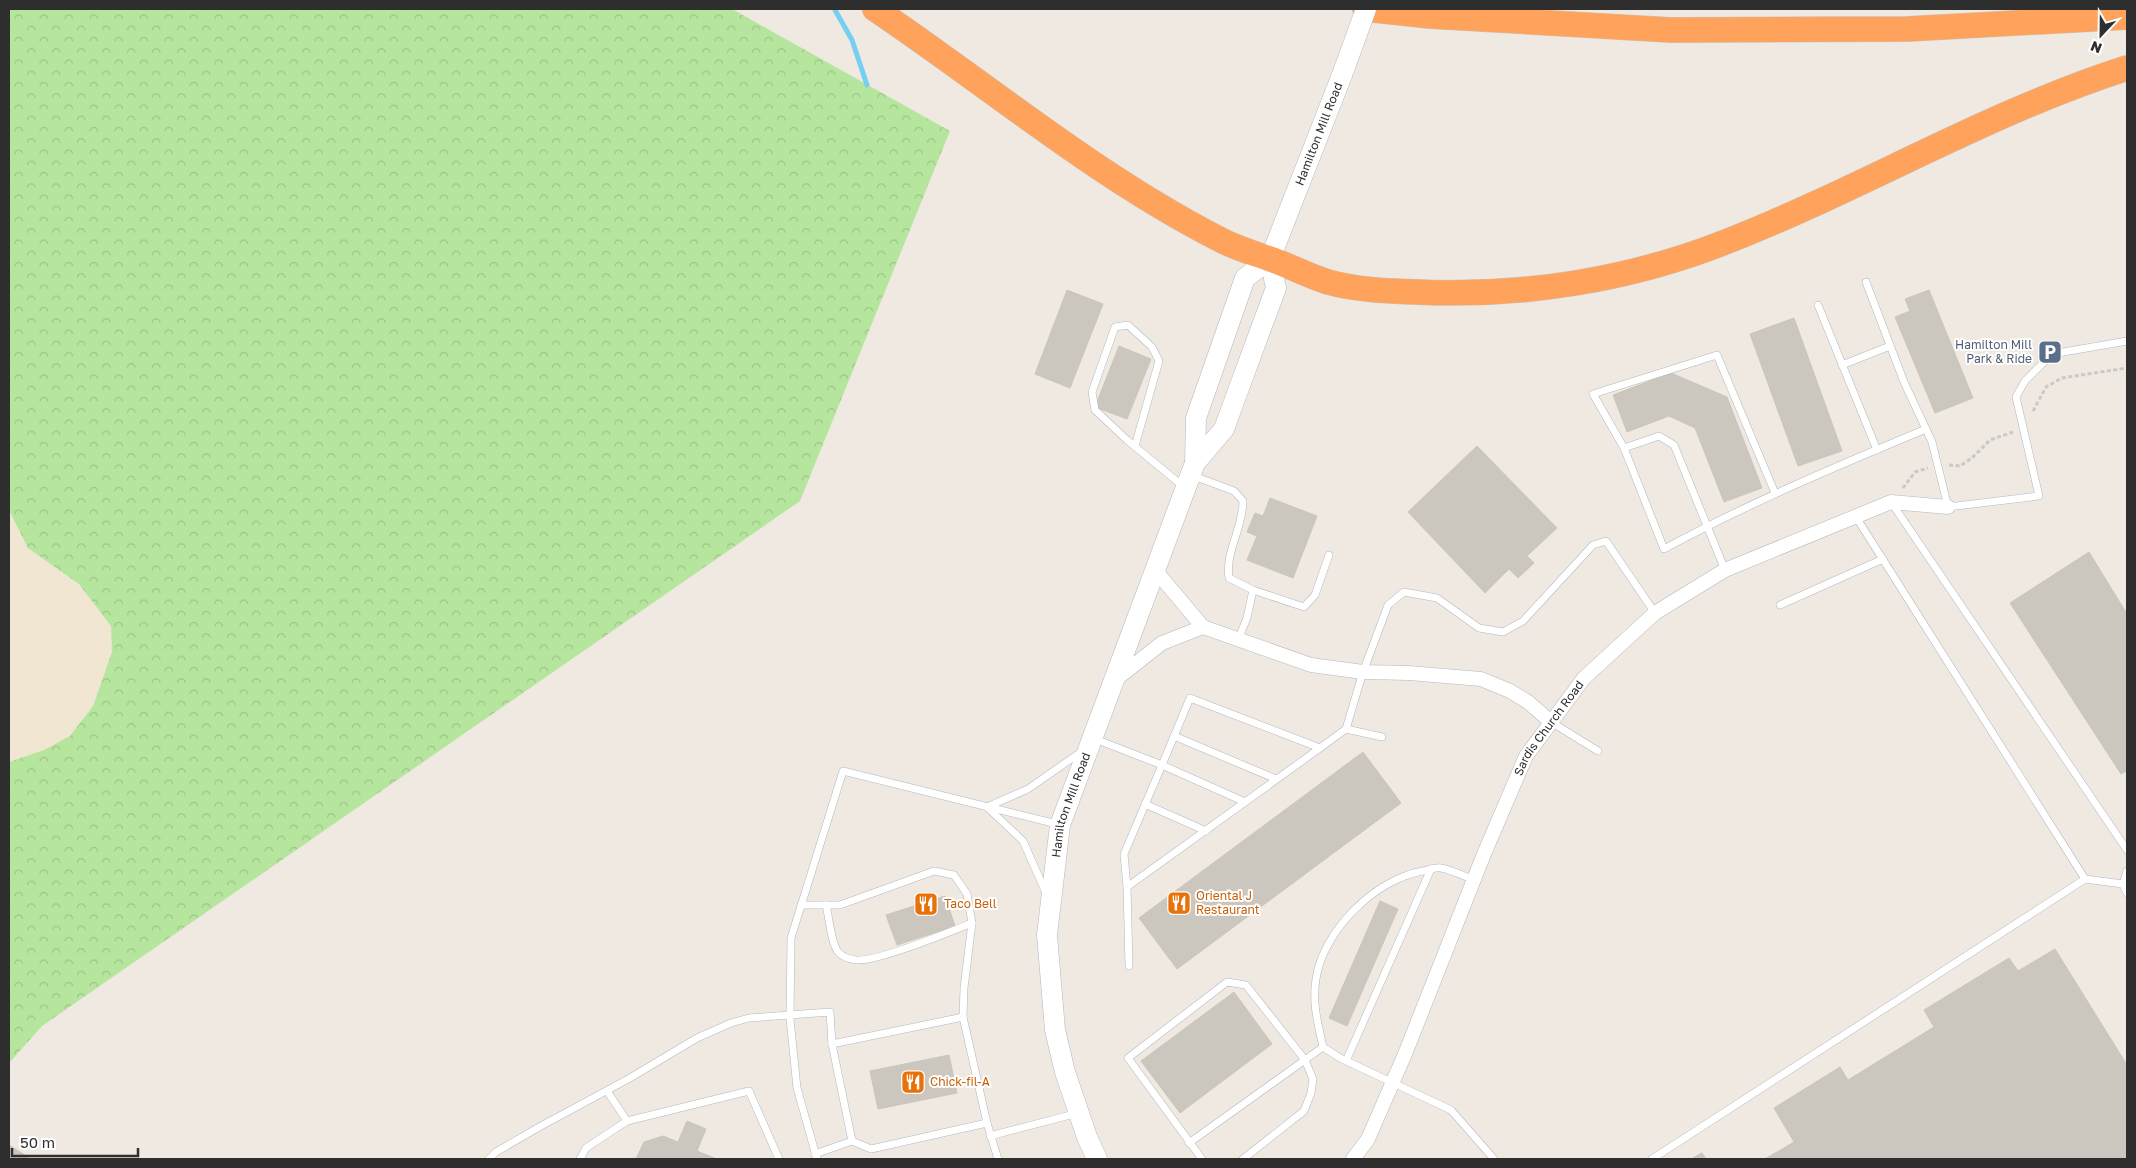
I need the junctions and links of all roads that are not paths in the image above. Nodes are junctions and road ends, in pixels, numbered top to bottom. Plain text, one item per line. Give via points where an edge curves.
1 (875, 9) edge
2 (1365, 9) edge
3 (2127, 17) edge
4 (2127, 68) edge
5 (1270, 259) junction
6 (1866, 282) dead end
7 (1818, 305) dead end
8 (2127, 340) edge
9 (1890, 346) junction
10 (1842, 365) junction
11 (1926, 429) junction
12 (1135, 446) junction
13 (1624, 448) junction
14 (1877, 450) junction
15 (1191, 476) junction
16 (1775, 493) junction
17 (1891, 502) junction
18 (1948, 508) junction
19 (1856, 517) junction
20 (1707, 526) junction
21 (1330, 555) dead end
22 (1883, 559) junction
23 (1155, 570) junction
24 (1725, 570) junction
25 (1253, 590) junction
26 (1780, 605) dead end
27 (1655, 613) junction
28 (1203, 627) junction
29 (1238, 640) junction
30 (1363, 672) junction
31 (1114, 680) junction
32 (1551, 722) junction
33 (1346, 729) junction
34 (1174, 736) junction
35 (1382, 737) dead end
36 (1090, 742) junction
37 (1320, 748) junction
38 (1598, 751) dead end
39 (1162, 765) junction
40 (1276, 779) junction
41 (1245, 802) junction
42 (1145, 804) junction
43 (986, 807) junction
44 (1060, 824) junction
45 (1206, 830) junction
46 (2127, 850) edge
47 (1431, 869) junction
48 (2127, 871) edge
49 (2085, 879) junction
50 (1474, 880) junction
51 (2122, 884) junction
52 (1127, 887) junction
53 (2127, 893) edge
54 (1050, 903) junction
55 (801, 905) junction
56 (826, 905) junction
57 (972, 923) junction
58 (1129, 966) dead end
59 (791, 1015) junction
60 (963, 1017) junction
61 (832, 1044) junction
62 (1324, 1047) junction
63 (1305, 1060) junction
64 (1346, 1061) junction
65 (1393, 1082) junction
66 (607, 1091) junction
67 (1078, 1113) junction
68 (627, 1121) junction
69 (987, 1124) junction
70 (990, 1136) junction
71 (852, 1141) junction
72 (1190, 1143) junction
73 (816, 1157) edge
74 (489, 1159) edge
75 (580, 1159) edge
76 (779, 1159) edge
77 (998, 1159) edge
78 (1097, 1159) edge
79 (1202, 1159) edge
80 (1243, 1159) edge
81 (1353, 1159) edge
82 (1494, 1159) edge
83 (1652, 1159) edge

1 - 5 highway via 1123,184 1222,241
2 - 3 highway via 1680,30 1907,29
2 - 5 main road, Hamilton Mill Road, bridge
4 - 5 highway via 2020,108 1890,170 1728,241 1684,257 1579,283 1518,291 1376,291 1329,282
5 - 15 main road, Hamilton Mill Road via 1276,288 1224,429
5 - 15 main road, Hamilton Mill Road via 1245,278 1196,418
6 - 9 lane
7 - 10 lane
8 - 18 lane via 2052,354 2025,381 2016,397 2039,496
9 - 10 lane
9 - 11 lane
10 - 14 lane
11 - 14 lane
11 - 18 lane
12 - 12 lane via 1095,410 1092,392 1114,327 1128,325 1152,347 1159,361
12 - 15 lane
13 - 16 lane via 1593,394 1717,356
13 - 20 lane via 1659,436 1674,445
13 - 20 lane via 1664,549
14 - 16 lane
15 - 23 main road, Hamilton Mill Road
15 - 25 lane via 1234,491 1243,501 1243,515 1227,565 1229,578
16 - 20 lane
17 - 18 street, Sardis Church Road
17 - 19 street, Sardis Church Road
17 - 46 lane
19 - 22 lane
19 - 24 street, Sardis Church Road
20 - 24 lane
21 - 25 lane via 1315,595 1304,607
22 - 26 lane
22 - 49 lane
23 - 28 street
23 - 31 main road, Hamilton Mill Road
24 - 27 street, Sardis Church Road
25 - 29 lane
27 - 30 lane via 1606,541 1593,545 1523,621 1503,632 1479,628 1437,598 1404,592 1388,605
27 - 32 street, Sardis Church Road via 1584,678
28 - 29 street
28 - 31 street via 1162,642
29 - 30 street via 1311,665
30 - 32 street via 1481,679 1528,702
30 - 33 lane
31 - 36 main road, Hamilton Mill Road
32 - 38 lane
32 - 50 street, Sardis Church Road via 1526,756
33 - 35 lane
33 - 37 lane
34 - 37 lane via 1190,698
34 - 39 lane
34 - 40 lane
36 - 39 lane
36 - 43 lane via 1028,789
36 - 44 main road, Hamilton Mill Road
37 - 40 lane
39 - 41 lane
39 - 42 lane
40 - 41 lane
41 - 45 lane
42 - 45 lane
42 - 52 lane via 1124,854
43 - 44 lane
43 - 54 lane via 1023,841
43 - 55 lane via 843,772
44 - 54 main road, Hamilton Mill Road
45 - 52 lane
47 - 50 lane via 1440,868
47 - 62 lane via 1413,872 1381,887 1344,920 1324,950 1316,979 1315,1013
47 - 64 lane
48 - 51 lane
49 - 51 lane
49 - 83 lane
50 - 65 street, Sardis Church Road
51 - 53 lane
52 - 58 lane
54 - 67 main road, Hamilton Mill Road via 1046,935 1055,1030
55 - 56 lane
55 - 59 lane via 791,938
56 - 57 lane via 840,905 934,871 954,875 967,894
56 - 57 lane via 836,950 844,957 857,960 874,958
57 - 60 lane
59 - 61 lane via 830,1012
59 - 66 lane via 749,1018 731,1023 697,1038
59 - 73 lane via 797,1088
60 - 61 lane
60 - 69 lane
61 - 71 lane
62 - 63 lane
62 - 64 lane
63 - 72 lane
63 - 72 lane via 1246,985 1227,982 1128,1058
63 - 80 lane via 1313,1079 1304,1111
64 - 65 lane
65 - 81 street, Sardis Church Road via 1368,1139
65 - 82 lane via 1452,1110
66 - 68 lane
66 - 74 lane via 541,1126
67 - 70 lane
67 - 78 main road, Hamilton Mill Road
68 - 75 lane via 586,1148
68 - 76 lane via 749,1091
69 - 70 lane
69 - 71 lane via 871,1149
70 - 77 lane
71 - 73 lane
72 - 79 lane

